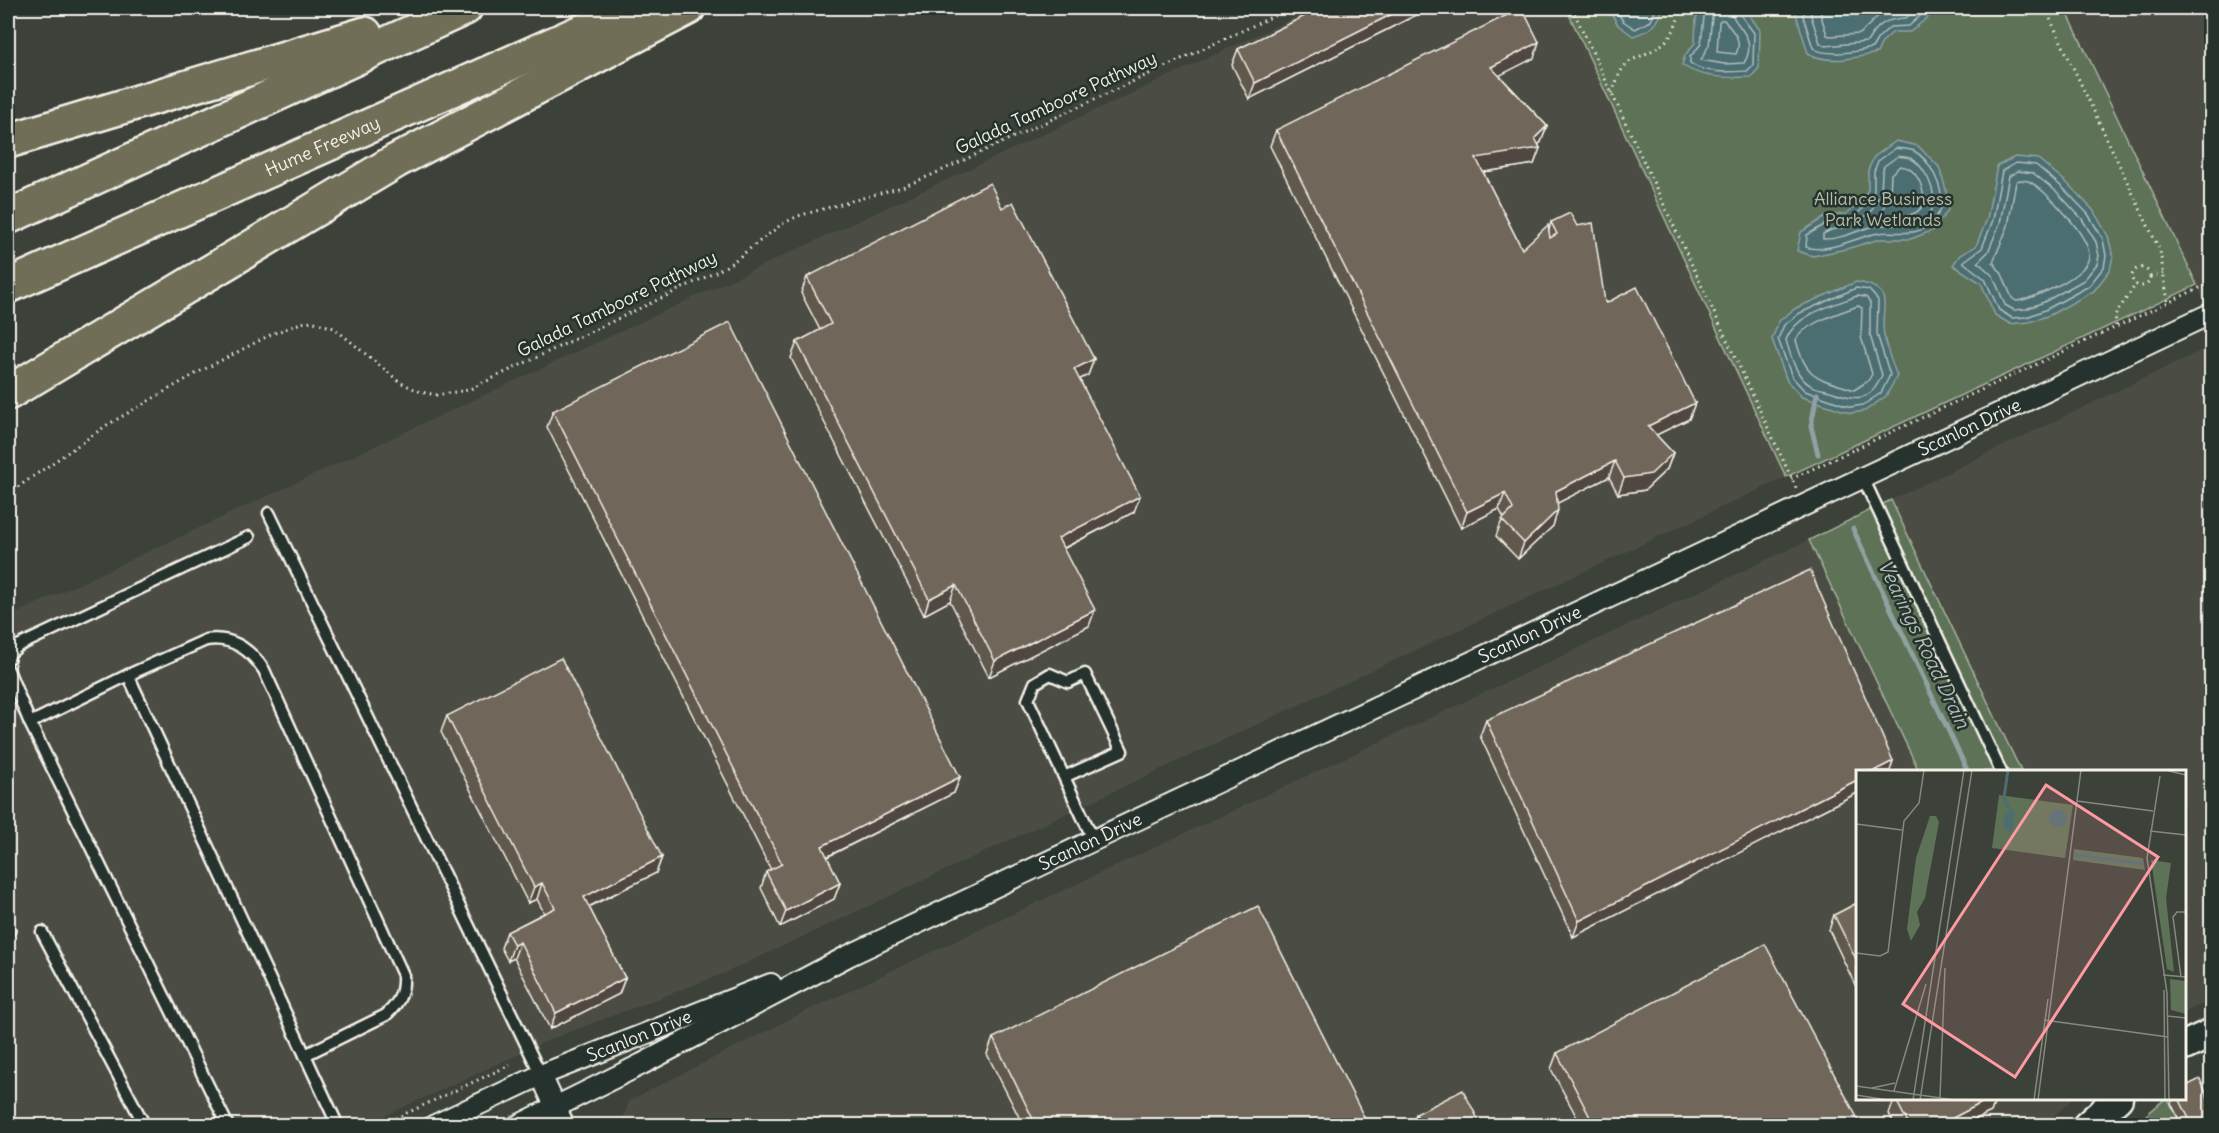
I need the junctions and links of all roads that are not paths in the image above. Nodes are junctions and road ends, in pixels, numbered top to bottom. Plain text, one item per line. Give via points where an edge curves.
1 (454, 8) edge
2 (465, 8) edge
3 (635, 8) edge
4 (688, 8) edge
5 (8, 141) edge
6 (8, 217) edge
7 (8, 286) edge
8 (2211, 313) edge
9 (8, 393) edge
10 (1863, 478) junction
11 (268, 513) dead end
12 (249, 537) dead end
13 (8, 659) edge
14 (8, 670) edge
15 (128, 675) junction
16 (30, 723) junction
17 (2001, 770) edge
18 (1064, 777) junction
19 (1094, 841) junction
20 (42, 932) dead end
21 (848, 956) junction
22 (2211, 1033) edge
23 (2186, 1045) edge
24 (305, 1055) junction
25 (541, 1075) junction
26 (2116, 1100) edge
27 (556, 1107) junction
28 (145, 1125) edge
29 (228, 1125) edge
30 (338, 1125) edge
31 (433, 1125) edge
32 (517, 1125) edge
33 (564, 1125) edge
34 (2087, 1125) edge

1 - 5 highway
2 - 6 highway
3 - 7 highway, Hume Freeway
4 - 9 highway via 396,161
8 - 10 street, Scanlon Drive
10 - 17 lane
10 - 19 street, Scanlon Drive
11 - 25 lane
12 - 13 lane via 18,646
14 - 16 lane
15 - 16 lane
15 - 24 lane
15 - 24 lane via 206,640 219,638 244,648 264,670 403,975 401,997 386,1015
16 - 29 lane
18 - 18 lane via 1028,700 1035,683 1050,674 1068,682 1085,674 1122,751
18 - 19 lane
19 - 21 street, Scanlon Drive
20 - 28 lane
21 - 25 street, Scanlon Drive
21 - 27 street, Scanlon Drive
22 - 23 street
24 - 30 lane
25 - 27 street
25 - 31 street, Scanlon Drive
26 - 34 street
27 - 32 street, Scanlon Drive
27 - 33 street

